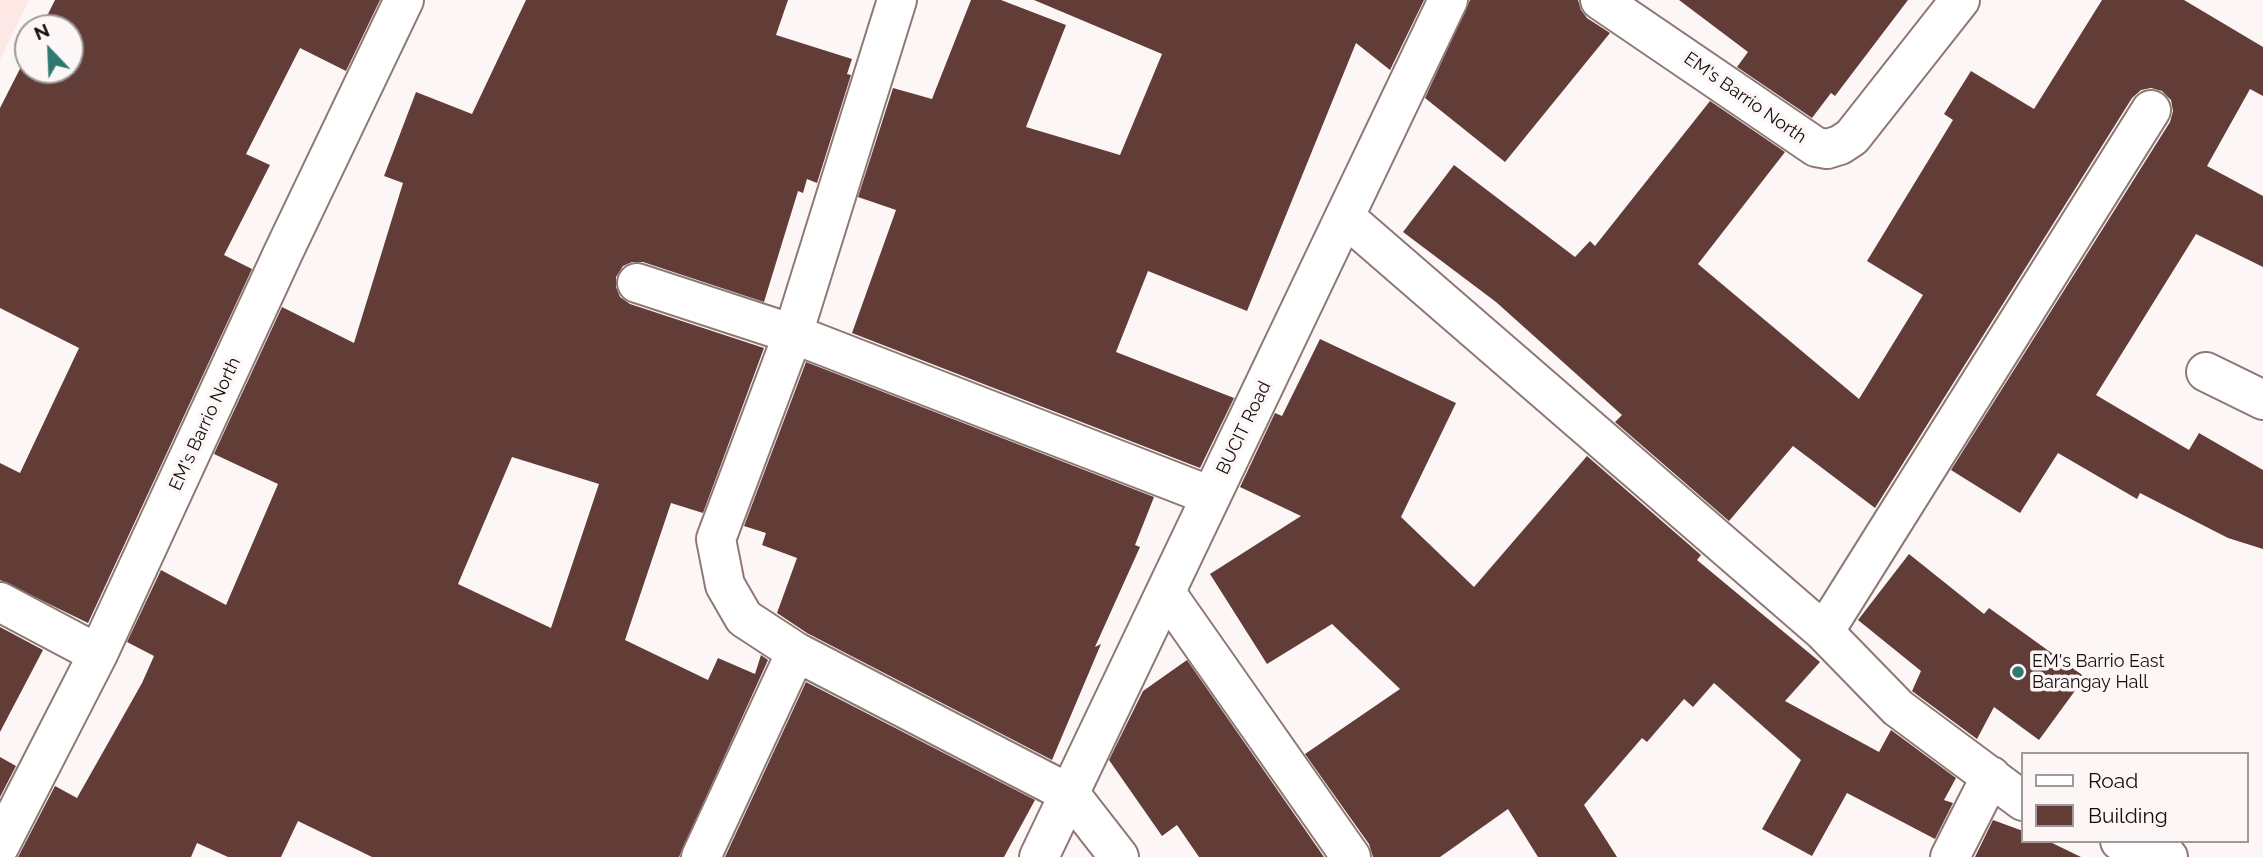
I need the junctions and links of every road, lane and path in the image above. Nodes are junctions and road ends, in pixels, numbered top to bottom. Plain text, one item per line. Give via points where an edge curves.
1 (404, 0) edge
2 (897, 0) edge
3 (1448, 0) edge
4 (1600, 0) edge
5 (1960, 0) edge
6 (2151, 110) dead end
7 (1345, 218) junction
8 (637, 283) dead end
9 (793, 334) junction
10 (2206, 372) dead end
11 (2263, 400) edge
12 (1212, 496) junction
13 (1166, 593) junction
14 (0, 602) edge
15 (1824, 632) junction
16 (796, 652) junction
17 (98, 654) junction
18 (1991, 776) junction
19 (1070, 794) junction
20 (2022, 800) edge
21 (2126, 843) edge
22 (0, 845) edge
23 (701, 857) edge
24 (1040, 857) edge
25 (1119, 857) edge
26 (1351, 857) edge
27 (1950, 857) edge
28 (2168, 857) edge

1 - 17 street, EM's Barrio North
2 - 9 street
3 - 7 street, BUCIT Road
4 - 5 street, EM's Barrio North via 1816,147 1827,149 1852,137
6 - 15 street
7 - 12 street, BUCIT Road
7 - 15 street
8 - 9 street
9 - 12 street
9 - 16 street via 716,539 725,585 744,618
10 - 11 street
12 - 13 street, BUCIT Road
13 - 19 street, BUCIT Road
13 - 26 street
14 - 17 street
15 - 18 street via 1898,708
16 - 19 street
16 - 23 street
17 - 22 street, EM's Barrio North
18 - 20 street
18 - 27 street
19 - 24 street, BUCIT Road
19 - 25 street
21 - 28 street

